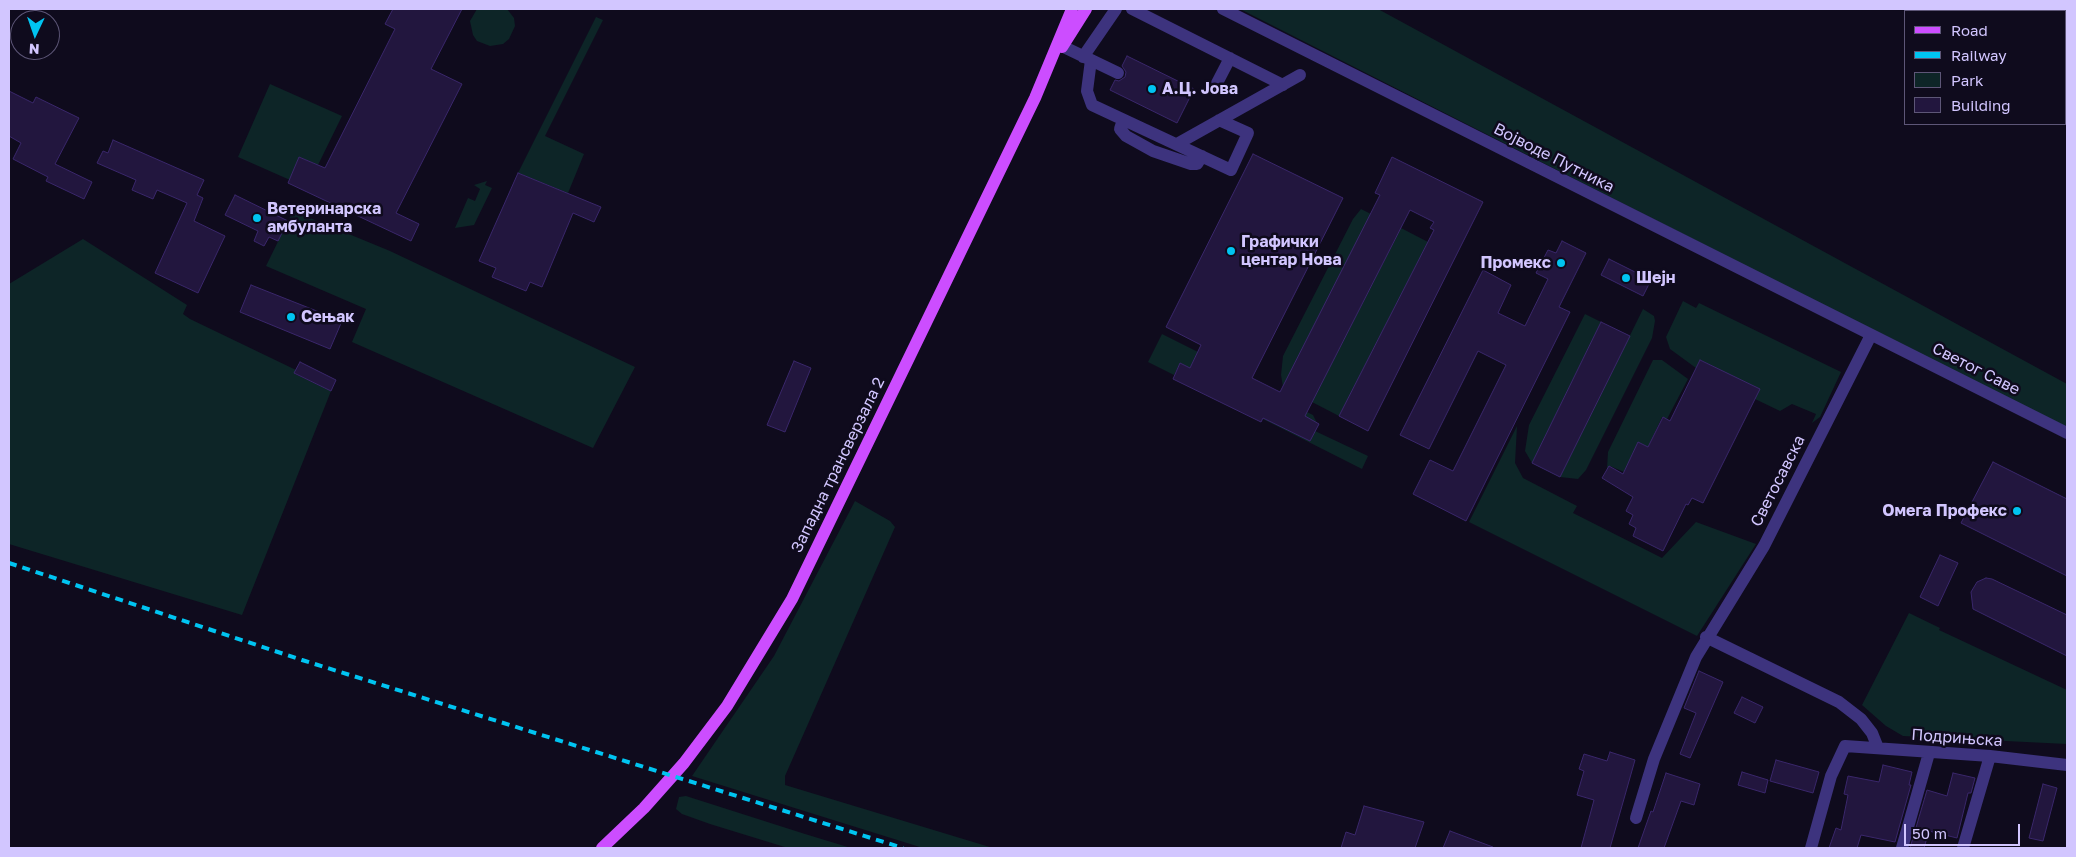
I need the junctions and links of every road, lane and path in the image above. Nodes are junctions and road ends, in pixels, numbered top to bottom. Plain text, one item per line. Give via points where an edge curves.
1 (1072, 9) edge
2 (1086, 9) edge
3 (1116, 9) edge
4 (1132, 9) edge
5 (1223, 9) edge
6 (1066, 48) dead end
7 (1087, 58) junction
8 (1230, 58) junction
9 (1051, 63) junction
10 (1118, 73) dead end
11 (1300, 75) dead end
12 (1216, 85) dead end
13 (1283, 85) junction
14 (1123, 120) junction
15 (1220, 120) junction
16 (1177, 144) junction
17 (1202, 156) junction
18 (1871, 335) junction
19 (2067, 433) edge
20 (1706, 637) junction
21 (1878, 748) junction
22 (1928, 754) junction
23 (1990, 756) junction
24 (2067, 765) edge
25 (1636, 818) dead end
26 (602, 848) edge
27 (1812, 848) edge
28 (1902, 848) edge
29 (1963, 848) edge

1 - 9 main road, Западна трансверзала 2
2 - 9 main road, Западна трансверзала 2
3 - 7 street
4 - 8 street
5 - 18 street, Војводе Путника
6 - 7 street
7 - 10 street
7 - 14 street via 1087,91 1092,105
8 - 12 street
8 - 13 street
9 - 26 main road, Западна трансверзала 2 via 792,598 727,706 684,763
11 - 13 street
13 - 15 street
14 - 16 street
14 - 17 street via 1120,129 1126,136 1153,151 1191,164 1197,164
15 - 16 street
15 - 17 street via 1248,133 1231,170
16 - 17 street
18 - 19 street, Светог Саве
18 - 20 street, Светосавска via 1764,546
20 - 21 street via 1839,702 1862,719
20 - 25 street, Светосавска via 1664,732
21 - 22 street, Подрињска
21 - 27 street, Подрињска via 1845,746 1834,769
22 - 23 street, Подрињска
22 - 28 street
23 - 24 street, Подрињска
23 - 29 street

